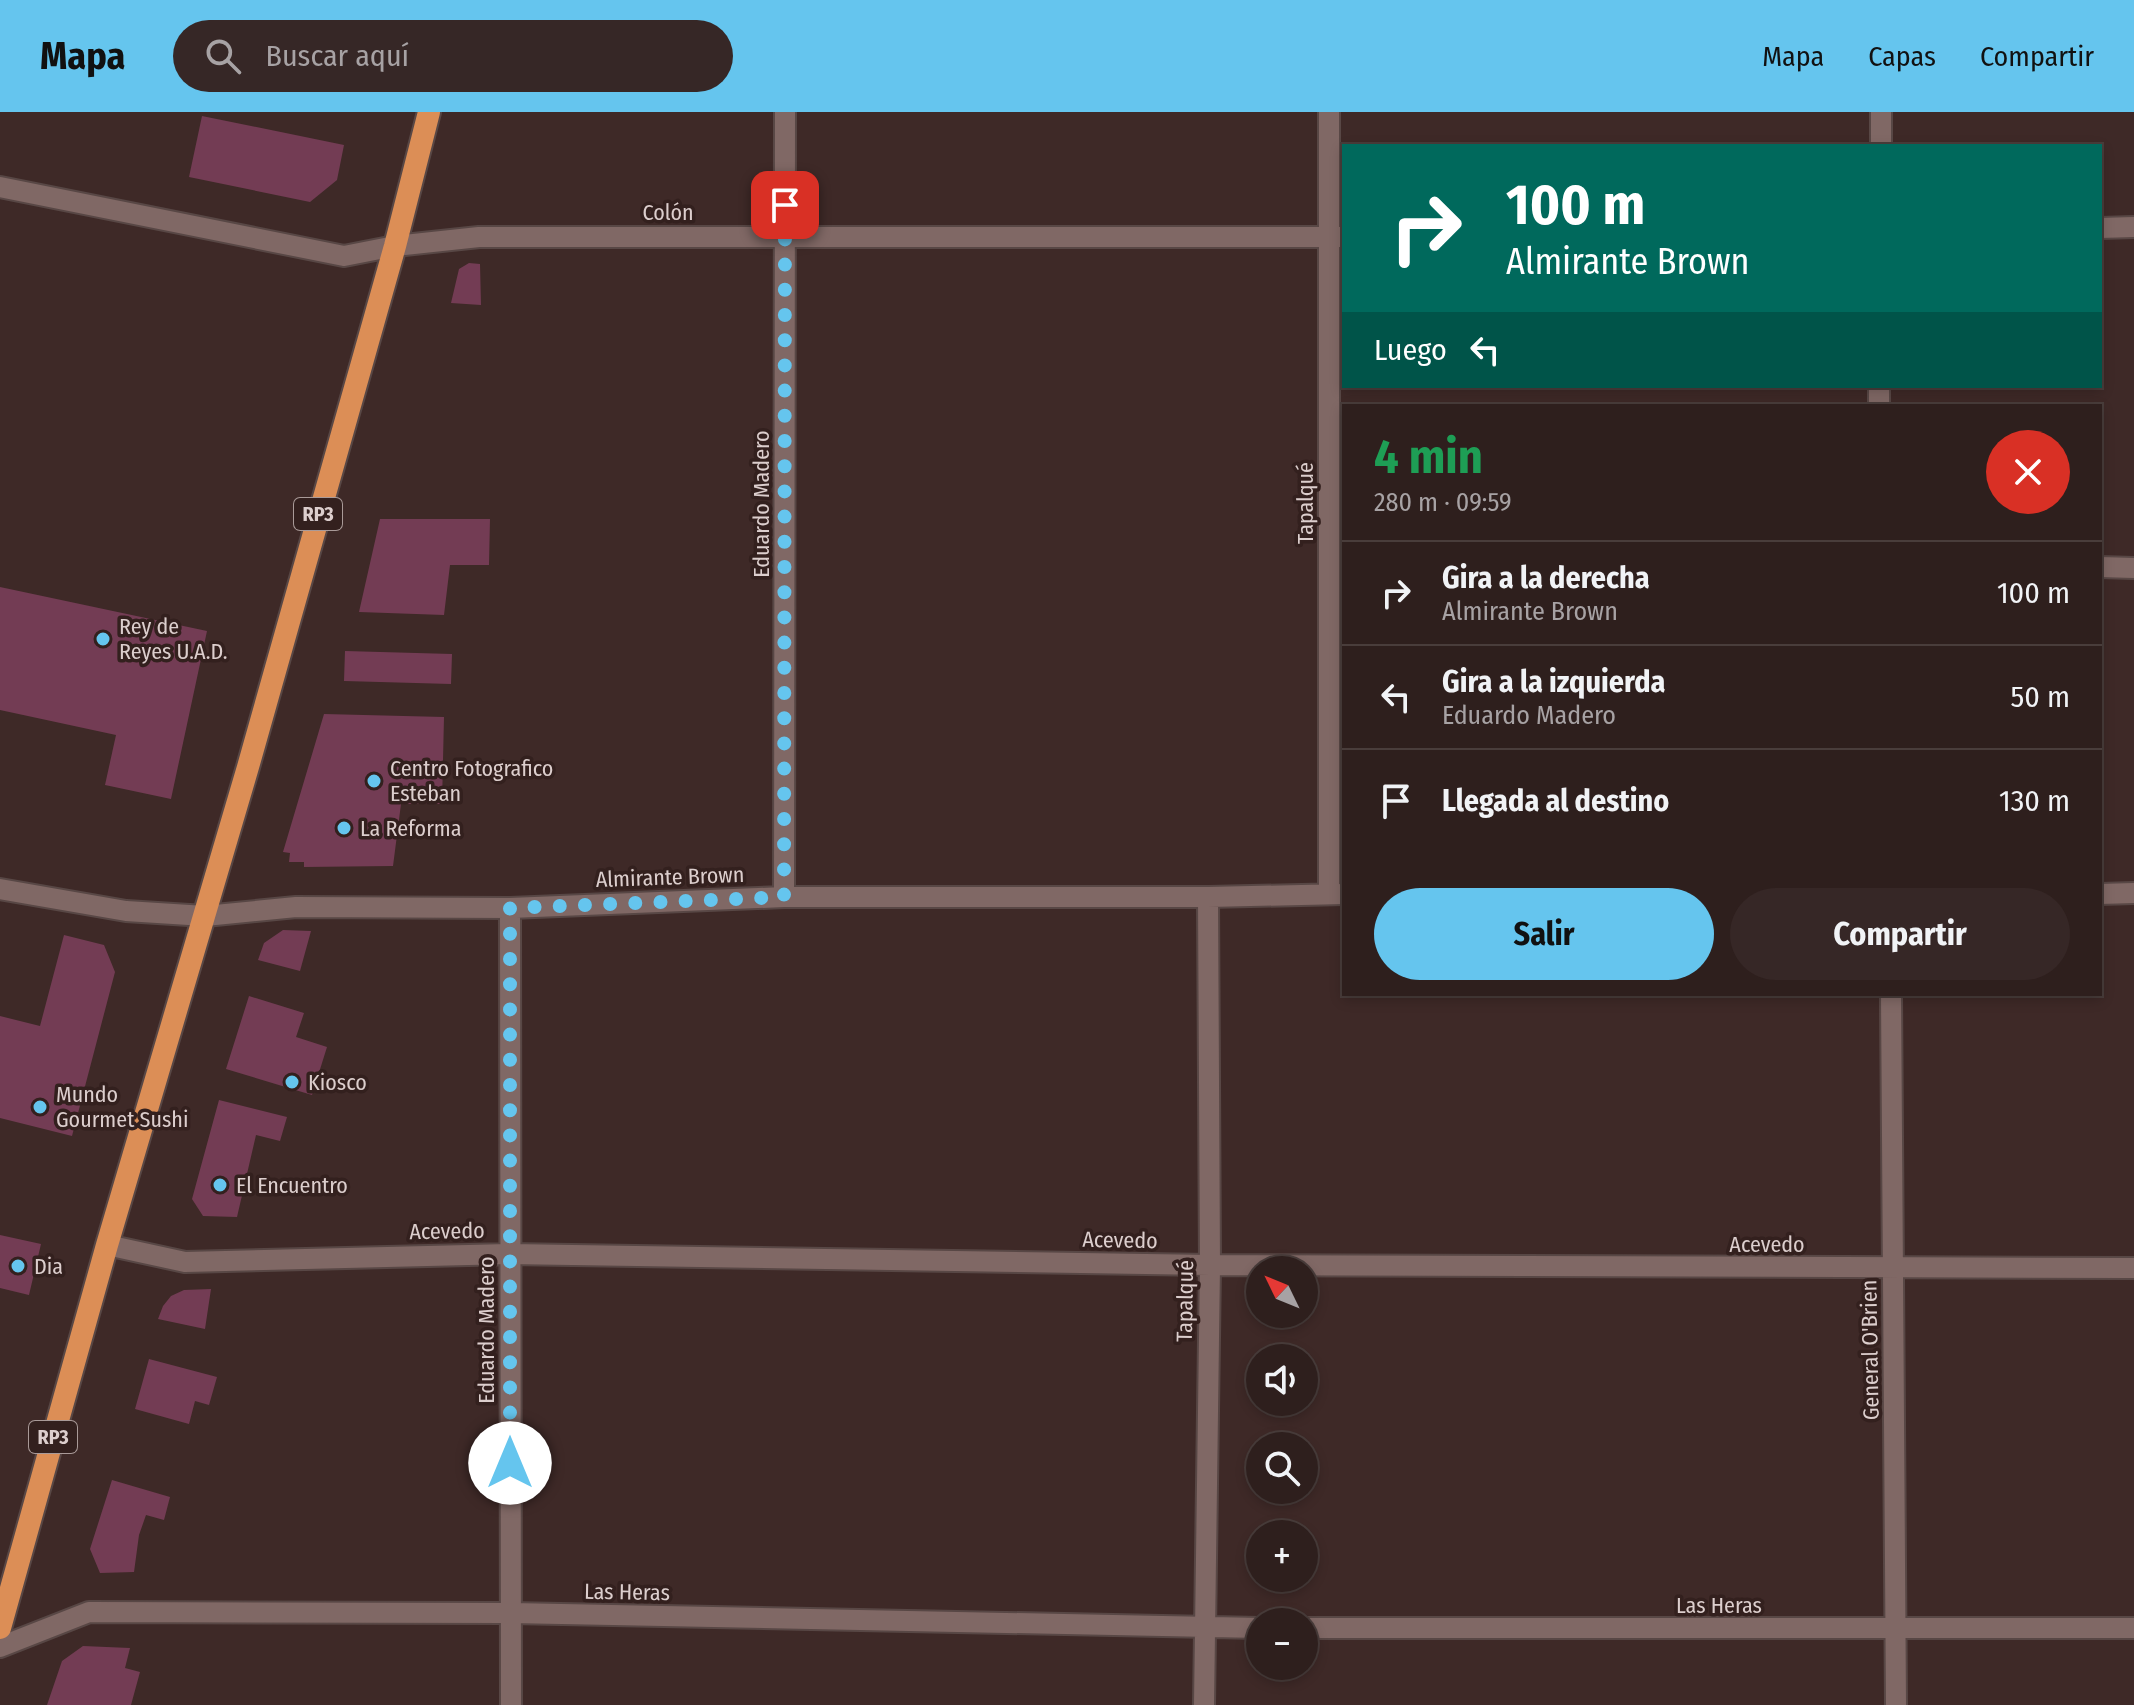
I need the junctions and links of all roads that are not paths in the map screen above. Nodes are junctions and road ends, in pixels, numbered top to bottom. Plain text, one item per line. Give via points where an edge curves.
1 (429, 112) edge
2 (785, 112) edge
3 (1329, 112) edge
4 (1881, 112) edge
5 (1881, 144) edge
6 (0, 187) edge
7 (2134, 227) edge
8 (2102, 228) edge
9 (785, 235) junction
10 (1337, 237) edge
11 (395, 246) junction
12 (2102, 567) edge
13 (2134, 568) edge
14 (0, 889) edge
15 (2134, 893) edge
16 (1337, 894) edge
17 (2102, 894) edge
18 (784, 897) junction
19 (1208, 897) junction
20 (510, 908) junction
21 (205, 916) junction
22 (1891, 996) edge
23 (107, 1245) junction
24 (509, 1254) junction
25 (1210, 1265) junction
26 (2134, 1268) edge
27 (1893, 1269) junction
28 (511, 1613) junction
29 (0, 1628) edge
30 (1204, 1628) junction
31 (1246, 1628) edge
32 (1318, 1628) edge
33 (2134, 1628) edge
34 (1897, 1629) junction
35 (0, 1647) edge
36 (511, 1705) edge
37 (1204, 1705) edge
38 (1896, 1705) edge

1 - 11 highway, RP3
2 - 9 street, Eduardo Madero
3 - 10 street, Tapalqué
4 - 5 street
6 - 11 street, Colón via 320,253 344,256
7 - 8 street
9 - 10 street, Colón
9 - 11 street, Colón via 479,237
9 - 18 street, Eduardo Madero
10 - 16 street, Tapalqué
11 - 21 highway, RP3
12 - 13 street
14 - 21 street, Almirante Brown via 126,911
15 - 17 street
16 - 19 street, Almirante Brown
18 - 19 street, Almirante Brown
18 - 20 street, Almirante Brown
19 - 25 street, Tapalqué
20 - 21 street, Almirante Brown via 296,907
20 - 24 street, Eduardo Madero
21 - 23 highway, RP3
22 - 27 street, General O'Brien
23 - 24 street, Acevedo via 185,1262
23 - 29 highway, RP3
24 - 25 street, Acevedo
24 - 28 street, Eduardo Madero
25 - 27 street, Acevedo
25 - 30 street, Tapalqué
26 - 27 street, Acevedo
27 - 34 street, General O'Brien
28 - 30 street, Las Heras
28 - 35 street, Las Heras via 89,1612
28 - 36 street, Eduardo Madero
30 - 31 street, Las Heras
30 - 37 street, Tapalqué
32 - 34 street, Las Heras
33 - 34 street, Las Heras
34 - 38 street, General O'Brien

